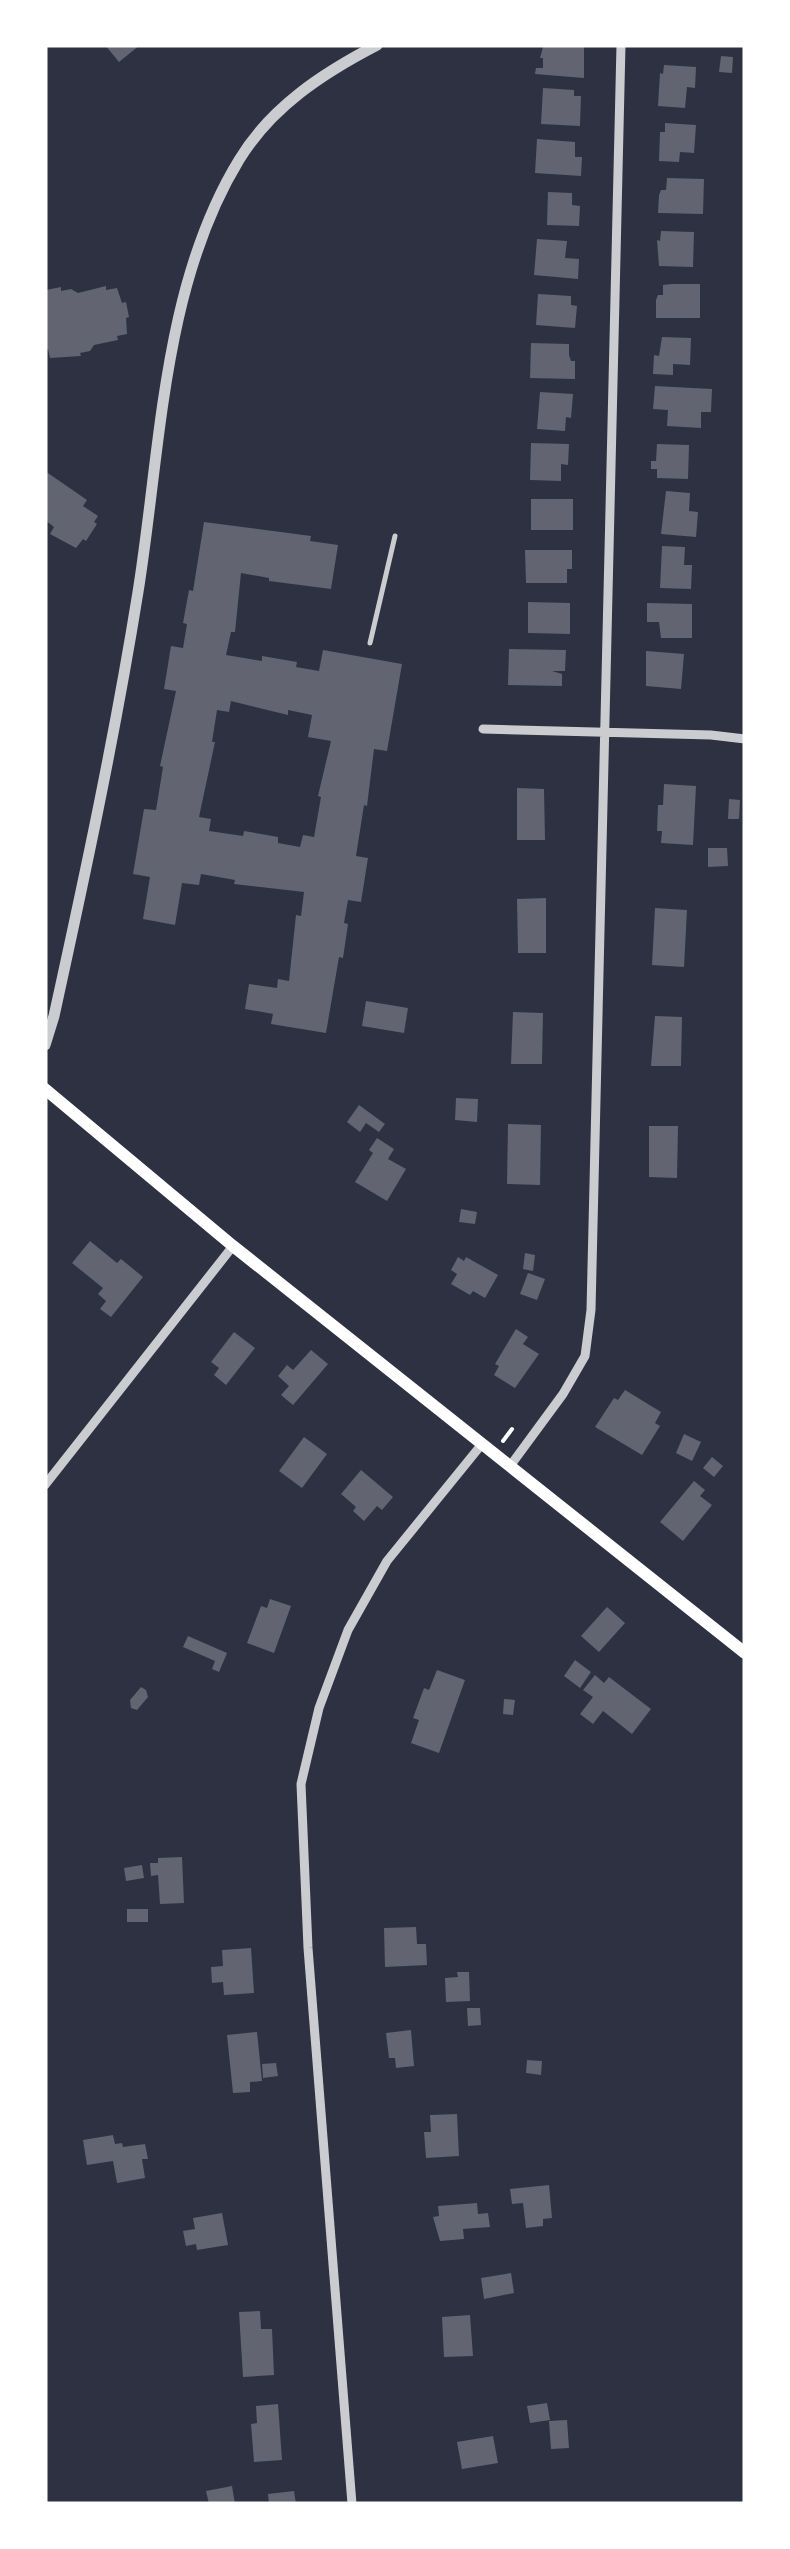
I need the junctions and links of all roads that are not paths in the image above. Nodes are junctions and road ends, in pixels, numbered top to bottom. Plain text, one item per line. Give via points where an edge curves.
1 (377, 45) edge
2 (621, 45) edge
3 (394, 536) dead end
4 (370, 643) dead end
5 (483, 729) dead end
6 (605, 734) junction
7 (745, 739) edge
8 (45, 1044) edge
9 (45, 1089) edge
10 (232, 1246) junction
11 (482, 1444) junction
12 (510, 1466) junction
13 (45, 1485) edge
14 (745, 1654) edge
15 (352, 2504) edge

1 - 8 street via 328,71 280,109 241,156 194,256 178,316 117,724
2 - 6 street
3 - 4 lane
5 - 6 street
6 - 7 street
6 - 12 street via 594,1262 585,1356
9 - 10 main road
10 - 11 main road
10 - 13 street
11 - 12 main road
11 - 15 street via 388,1561 348,1630 301,1784
12 - 14 main road

